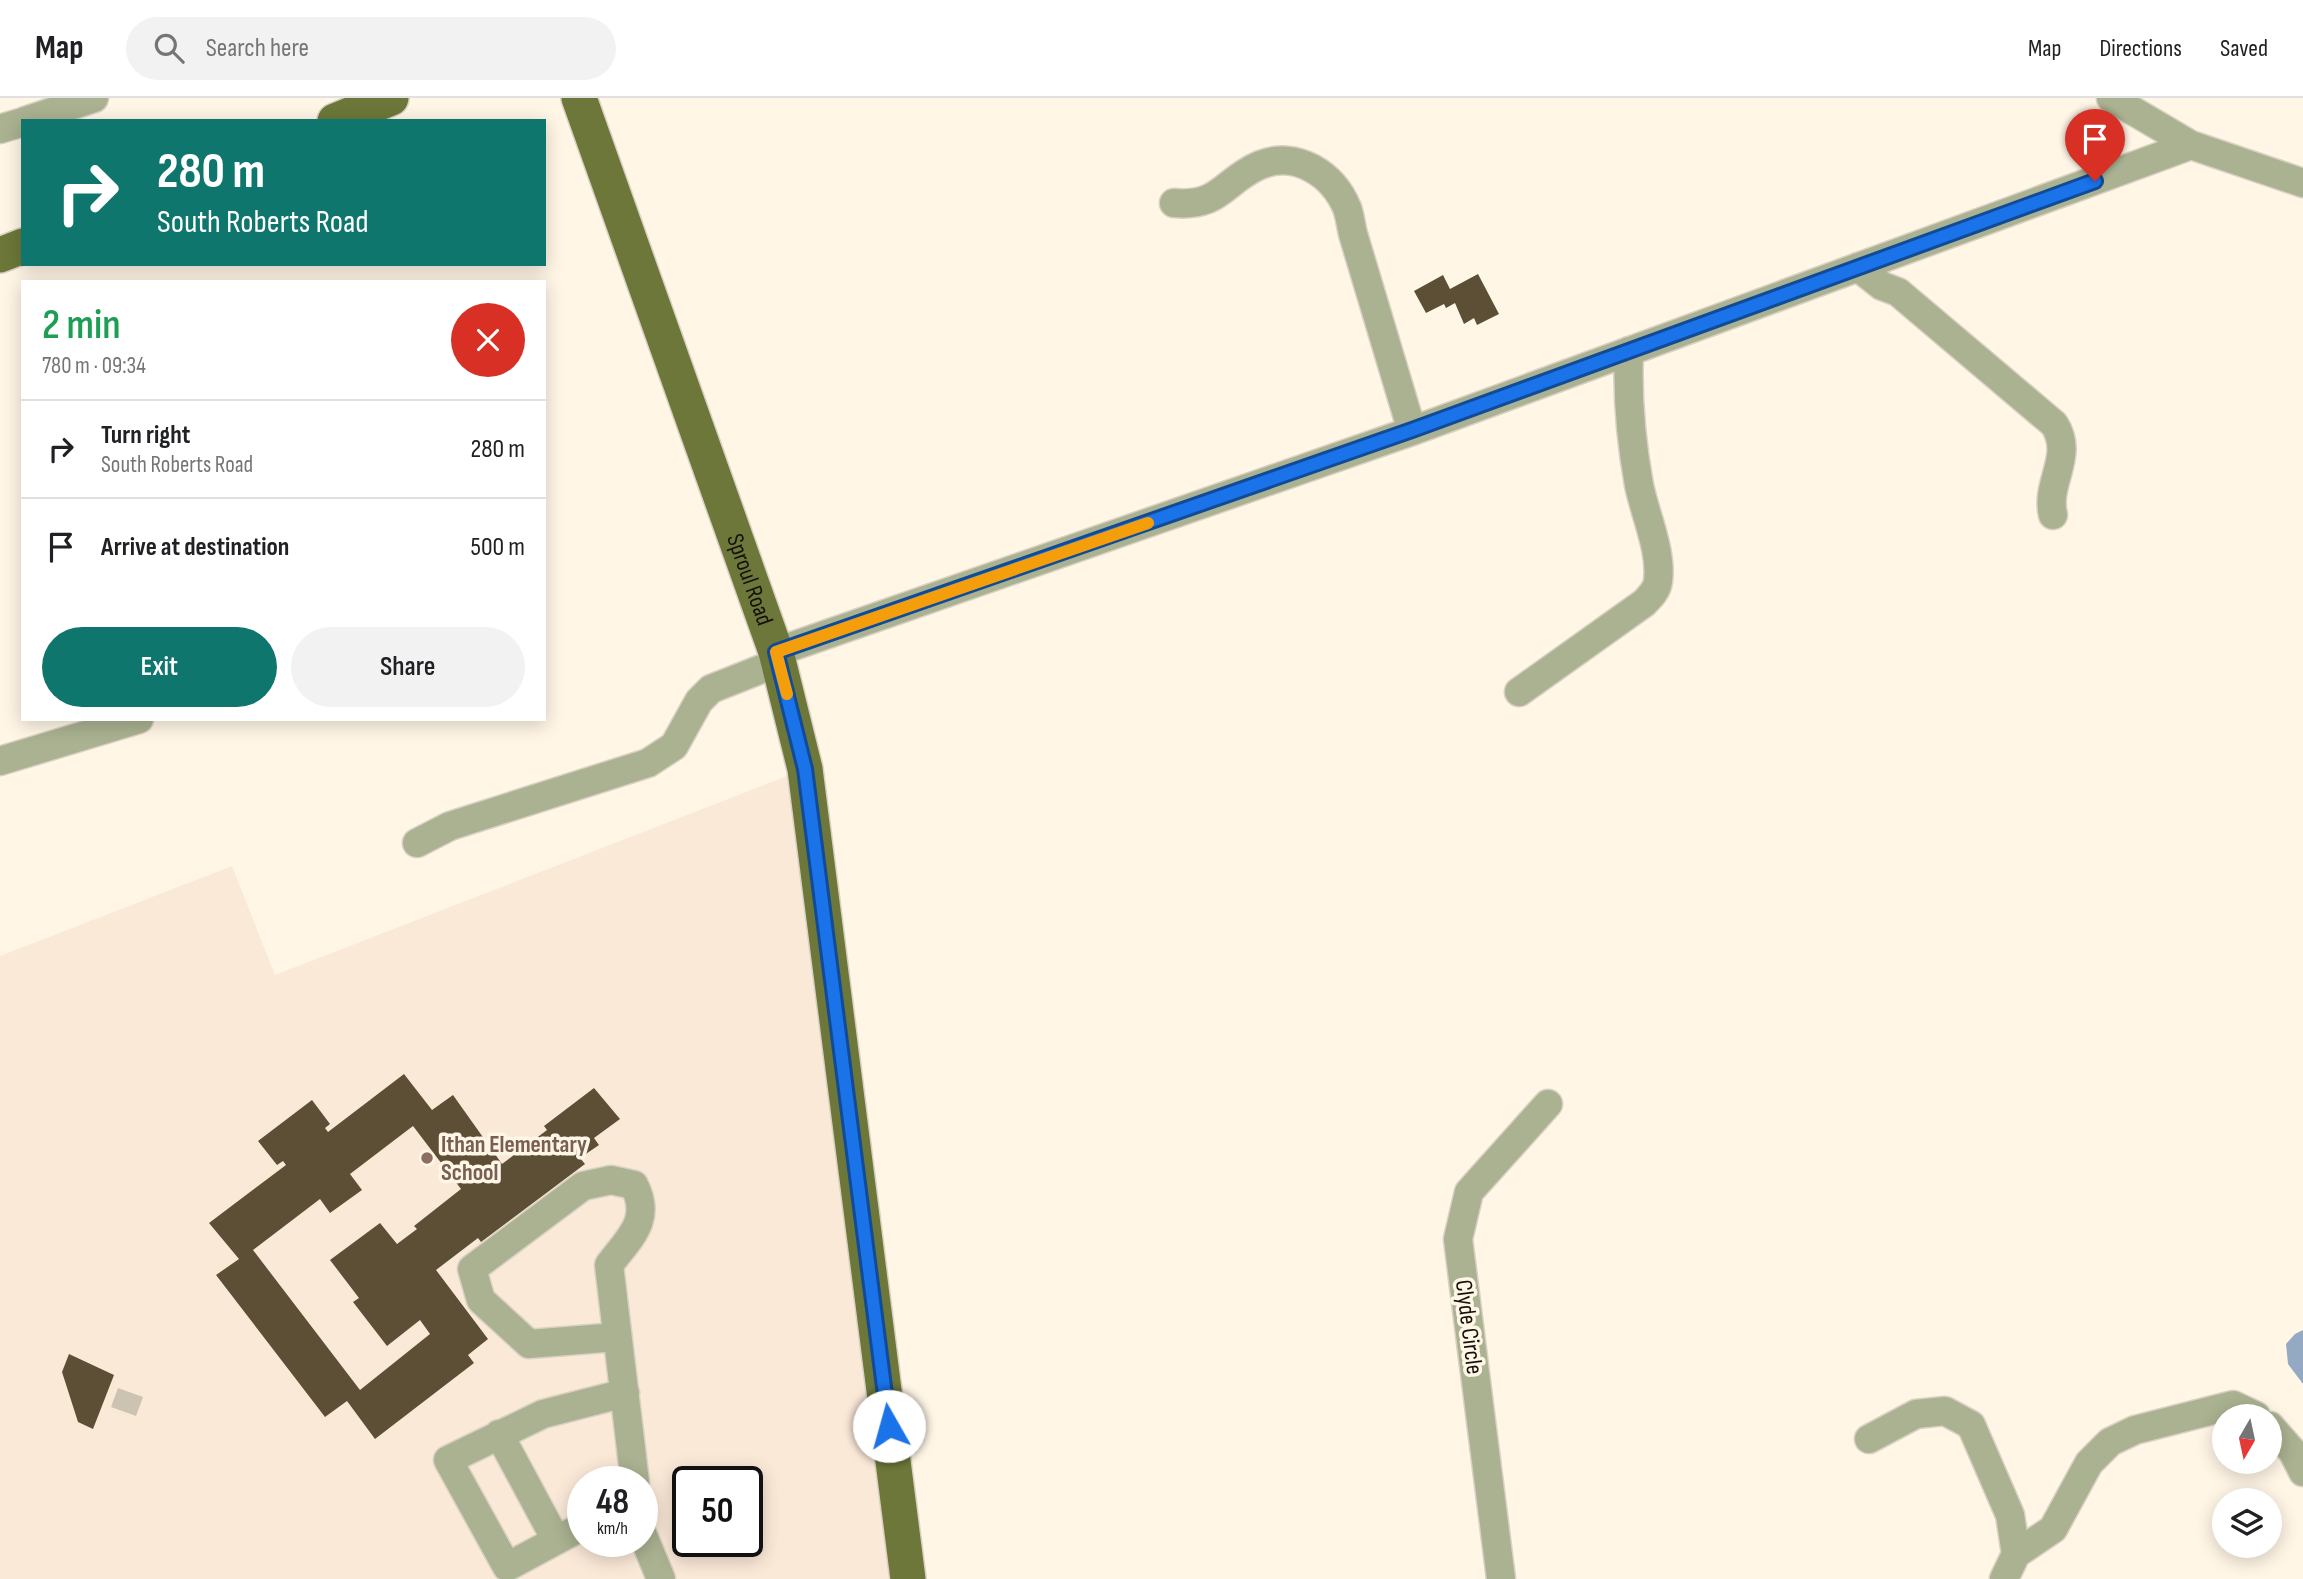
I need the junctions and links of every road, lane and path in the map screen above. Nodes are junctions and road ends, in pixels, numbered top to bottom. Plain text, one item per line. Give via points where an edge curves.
1 (94, 98) edge
2 (391, 98) edge
3 (579, 98) edge
4 (2111, 98) edge
5 (30, 119) edge
6 (340, 119) edge
7 (21, 122) edge
8 (0, 129) edge
9 (2191, 145) junction
10 (2303, 183) edge
11 (1174, 203) dead end
12 (21, 247) edge
13 (0, 255) edge
14 (1858, 267) junction
15 (1629, 351) junction
16 (1412, 430) junction
17 (2053, 515) dead end
18 (778, 657) junction
19 (1519, 692) dead end
20 (132, 721) edge
21 (0, 760) edge
22 (417, 843) dead end
23 (1548, 1104) dead end
24 (617, 1337) junction
25 (625, 1393) junction
26 (2212, 1410) edge
27 (499, 1434) junction
28 (1870, 1439) dead end
29 (2282, 1440) edge
30 (633, 1466) edge
31 (2303, 1472) edge
32 (567, 1534) edge
33 (556, 1540) junction
34 (652, 1557) edge
35 (2010, 1567) edge
36 (661, 1579) edge
37 (908, 1579) edge
38 (1502, 1579) edge

1 - 5 street
2 - 6 main road
3 - 18 main road, Sproul Road
4 - 9 street
7 - 8 street
9 - 10 street
9 - 14 street
11 - 16 street via 1196,205 1260,165 1280,159 1311,166 1334,185 1348,210
12 - 13 main road
14 - 15 street
14 - 17 street via 1898,292 2054,424 2063,437 2061,464 2049,500
15 - 16 street
15 - 19 street via 1629,407 1658,581 1644,603
16 - 18 street
18 - 22 street via 711,689 699,701 674,746 648,763 450,826
18 - 37 main road, Sproul Road via 805,769
20 - 21 street
23 - 38 street, Clyde Circle via 1469,1192 1458,1239
24 - 24 street via 609,1265 640,1221 643,1203 634,1185 611,1180 583,1186 472,1269 481,1300 529,1343
24 - 25 street
25 - 27 street via 563,1407
25 - 30 street
26 - 35 street via 2135,1430 2110,1442 2089,1463 2053,1529
27 - 33 street
27 - 33 street via 448,1460 508,1567
28 - 35 street via 1916,1414 1945,1411 1971,1425 2010,1515
29 - 31 street
32 - 33 street
34 - 36 street

